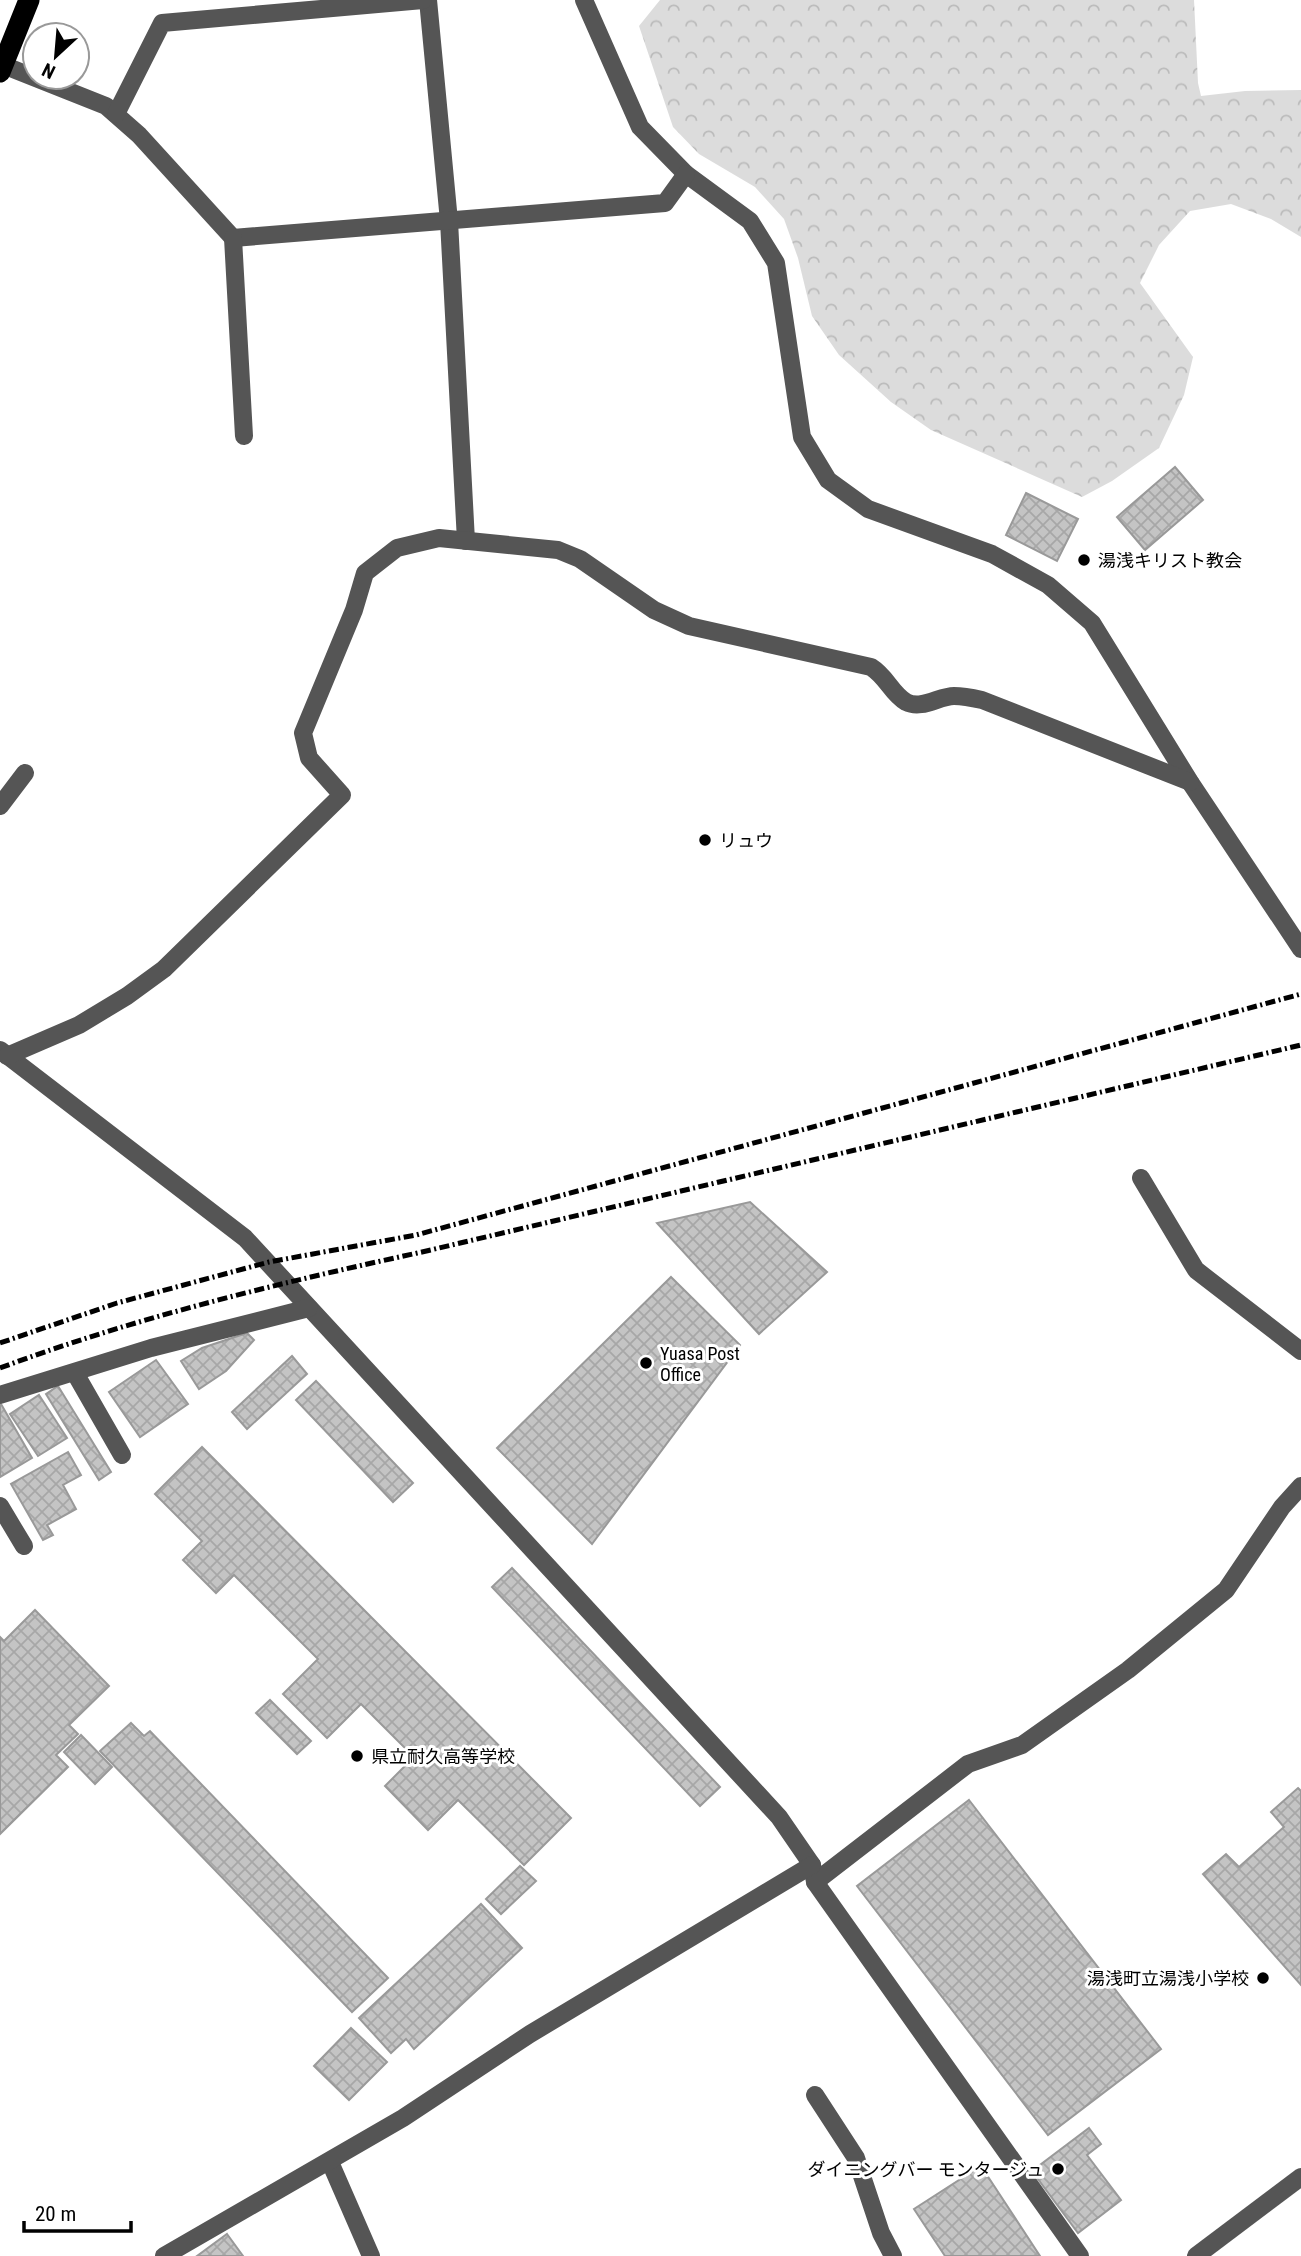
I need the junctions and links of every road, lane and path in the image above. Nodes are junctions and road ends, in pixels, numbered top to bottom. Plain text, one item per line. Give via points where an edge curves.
1 (29, 0) edge
2 (426, 0) edge
3 (584, 0) edge
4 (1, 68) edge
5 (116, 114) junction
6 (687, 174) junction
7 (449, 221) junction
8 (233, 238) junction
9 (244, 436) dead end
10 (466, 541) junction
11 (25, 773) dead end
12 (1190, 782) junction
13 (0, 806) edge
14 (1301, 949) edge
15 (3, 1053) edge
16 (1141, 1178) dead end
17 (309, 1308) junction
18 (1301, 1351) edge
19 (75, 1373) junction
20 (0, 1395) edge
21 (122, 1455) dead end
22 (1301, 1486) edge
23 (0, 1506) edge
24 (24, 1546) dead end
25 (814, 1874) junction
26 (815, 2095) dead end
27 (330, 2162) junction
28 (1301, 2177) edge
29 (164, 2256) edge
30 (371, 2256) edge
31 (893, 2256) edge
32 (1080, 2256) edge
33 (1196, 2256) edge

1 - 4 highway
2 - 5 street via 162,23
2 - 7 street
3 - 6 street via 640,127
4 - 5 street via 106,106
5 - 8 street
6 - 7 street via 665,203
6 - 12 street via 750,221 776,263 802,437 828,480 868,509 992,554 1048,585 1092,623
7 - 8 street
7 - 10 street
8 - 9 street
10 - 12 street via 558,550 580,559 654,610 689,626 872,667 908,703 924,704 952,696 982,699
10 - 15 street via 439,538 397,548 365,572 303,733 309,758 342,795 164,969 79,1025
11 - 13 street
12 - 14 street
15 - 17 street via 245,1238
16 - 18 street via 1196,1270
17 - 19 street via 150,1348
17 - 25 street via 779,1817
19 - 20 street
19 - 21 street
22 - 25 street via 1226,1590 1128,1670 1022,1745 968,1764
23 - 24 street
25 - 27 street via 530,2034
25 - 32 street
26 - 31 street via 856,2158
27 - 29 street
27 - 30 street
28 - 33 street

